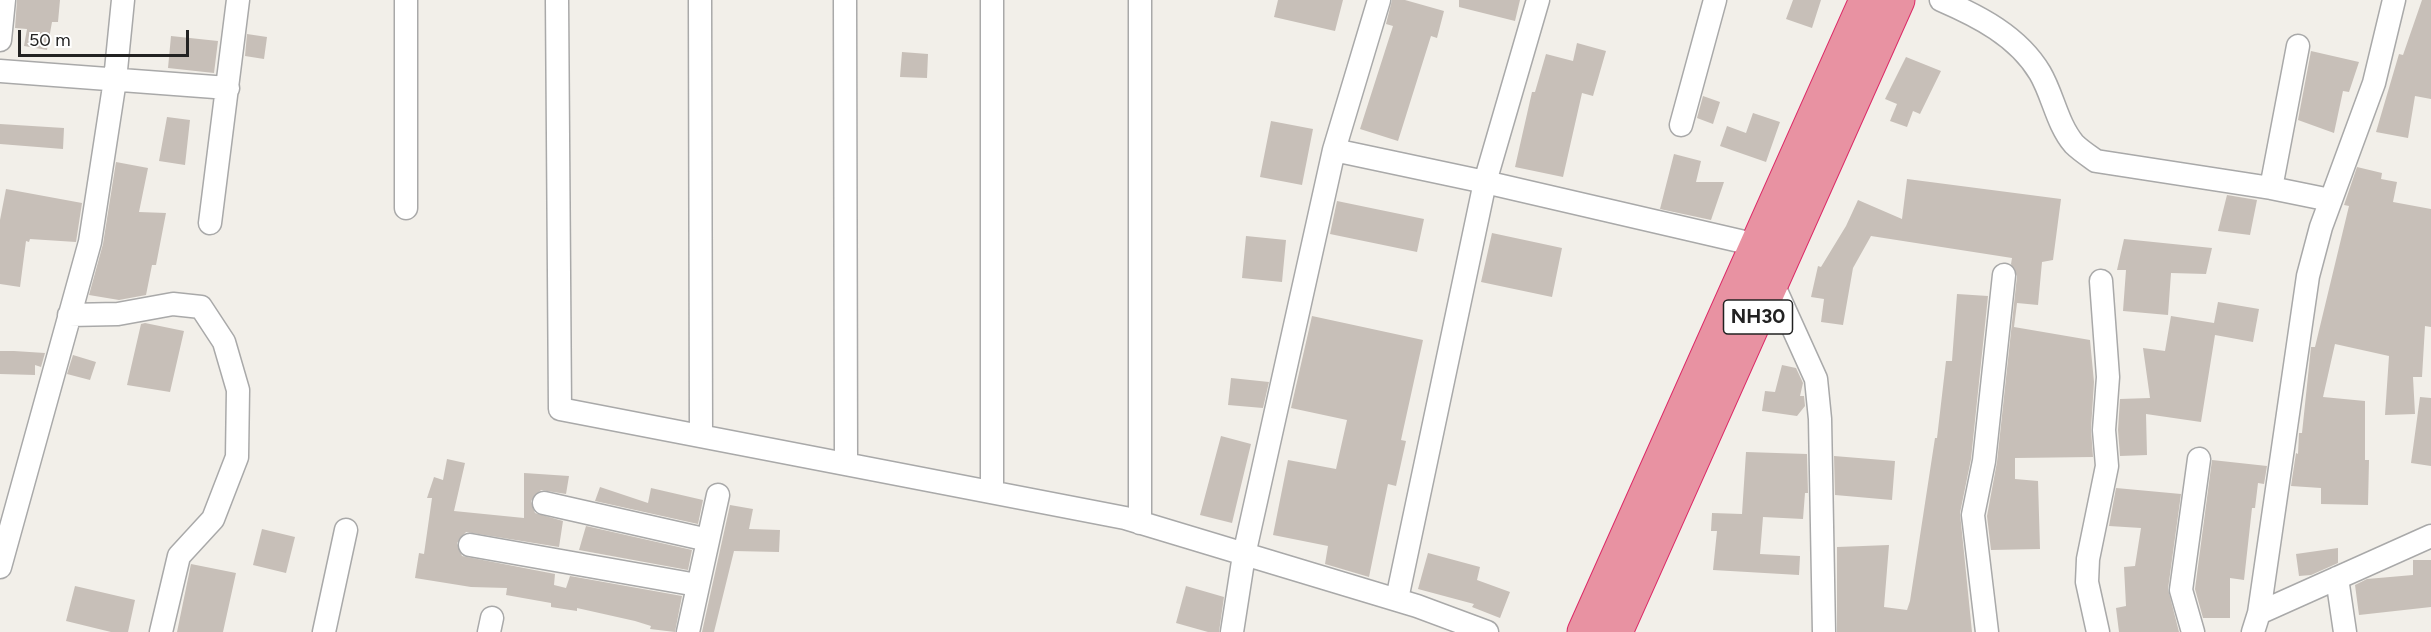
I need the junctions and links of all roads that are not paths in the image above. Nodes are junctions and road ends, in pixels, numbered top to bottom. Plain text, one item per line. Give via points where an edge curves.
1 (4, 0) edge
2 (123, 0) edge
3 (238, 0) edge
4 (406, 0) edge
5 (557, 0) edge
6 (700, 0) edge
7 (845, 0) edge
8 (992, 0) edge
9 (1140, 0) edge
10 (1379, 0) edge
11 (1539, 0) edge
12 (1715, 0) edge
13 (1866, 0) edge
14 (1898, 0) edge
15 (1941, 0) edge
16 (2394, 0) edge
17 (0, 40) edge
18 (2298, 46) dead end
19 (0, 71) edge
20 (115, 80) junction
21 (228, 88) junction
22 (1681, 125) dead end
23 (1334, 150) junction
24 (1485, 182) junction
25 (2271, 188) junction
26 (2330, 200) junction
27 (405, 208) dead end
28 (210, 223) dead end
29 (1757, 245) junction
30 (2004, 275) dead end
31 (2101, 281) dead end
32 (1773, 284) junction
33 (69, 315) junction
34 (701, 436) junction
35 (2199, 459) dead end
36 (846, 464) junction
37 (992, 492) junction
38 (718, 495) dead end
39 (544, 503) dead end
40 (1140, 523) junction
41 (346, 530) dead end
42 (2431, 536) edge
43 (708, 540) junction
44 (470, 545) dead end
45 (1244, 555) junction
46 (0, 567) edge
47 (2337, 578) junction
48 (697, 585) junction
49 (1397, 599) junction
50 (2250, 626) edge
51 (161, 632) edge
52 (324, 632) edge
53 (688, 632) edge
54 (1232, 632) edge
55 (1487, 632) edge
56 (1584, 632) edge
57 (1616, 632) edge
58 (1824, 632) edge
59 (1987, 632) edge
60 (2098, 632) edge
61 (2193, 632) edge
62 (2344, 632) edge

1 - 17 street
2 - 20 street
3 - 21 street
4 - 27 street
5 - 34 street via 560,409
6 - 34 street
7 - 36 street
8 - 37 street
9 - 40 street
10 - 23 street
11 - 24 street
12 - 22 street
13 - 29 highway, NH30
14 - 32 highway, NH30
15 - 25 street via 1976,15 2024,52 2040,73 2074,144 2096,161
16 - 26 street via 2374,83
18 - 25 street
19 - 20 street
20 - 21 street
20 - 33 street via 90,242
21 - 28 street
23 - 24 street
23 - 45 street
24 - 29 street
24 - 49 street
25 - 26 street
26 - 50 street via 2308,276
29 - 56 highway, NH30
30 - 59 street via 1984,461 1973,515
31 - 60 street via 2108,377 2104,430 2107,466 2087,582
32 - 57 highway, NH30
32 - 58 street via 1816,379
33 - 46 street
33 - 51 street via 118,314 173,304 201,307 224,342 238,390 237,457 213,519 179,556
34 - 36 street
35 - 61 street via 2181,590
36 - 37 street
37 - 40 street
38 - 43 street
39 - 43 street
40 - 45 street
41 - 52 street
42 - 47 street
43 - 48 street
44 - 48 street
45 - 49 street
45 - 54 street
47 - 50 street
47 - 62 street
48 - 53 street
49 - 55 street

